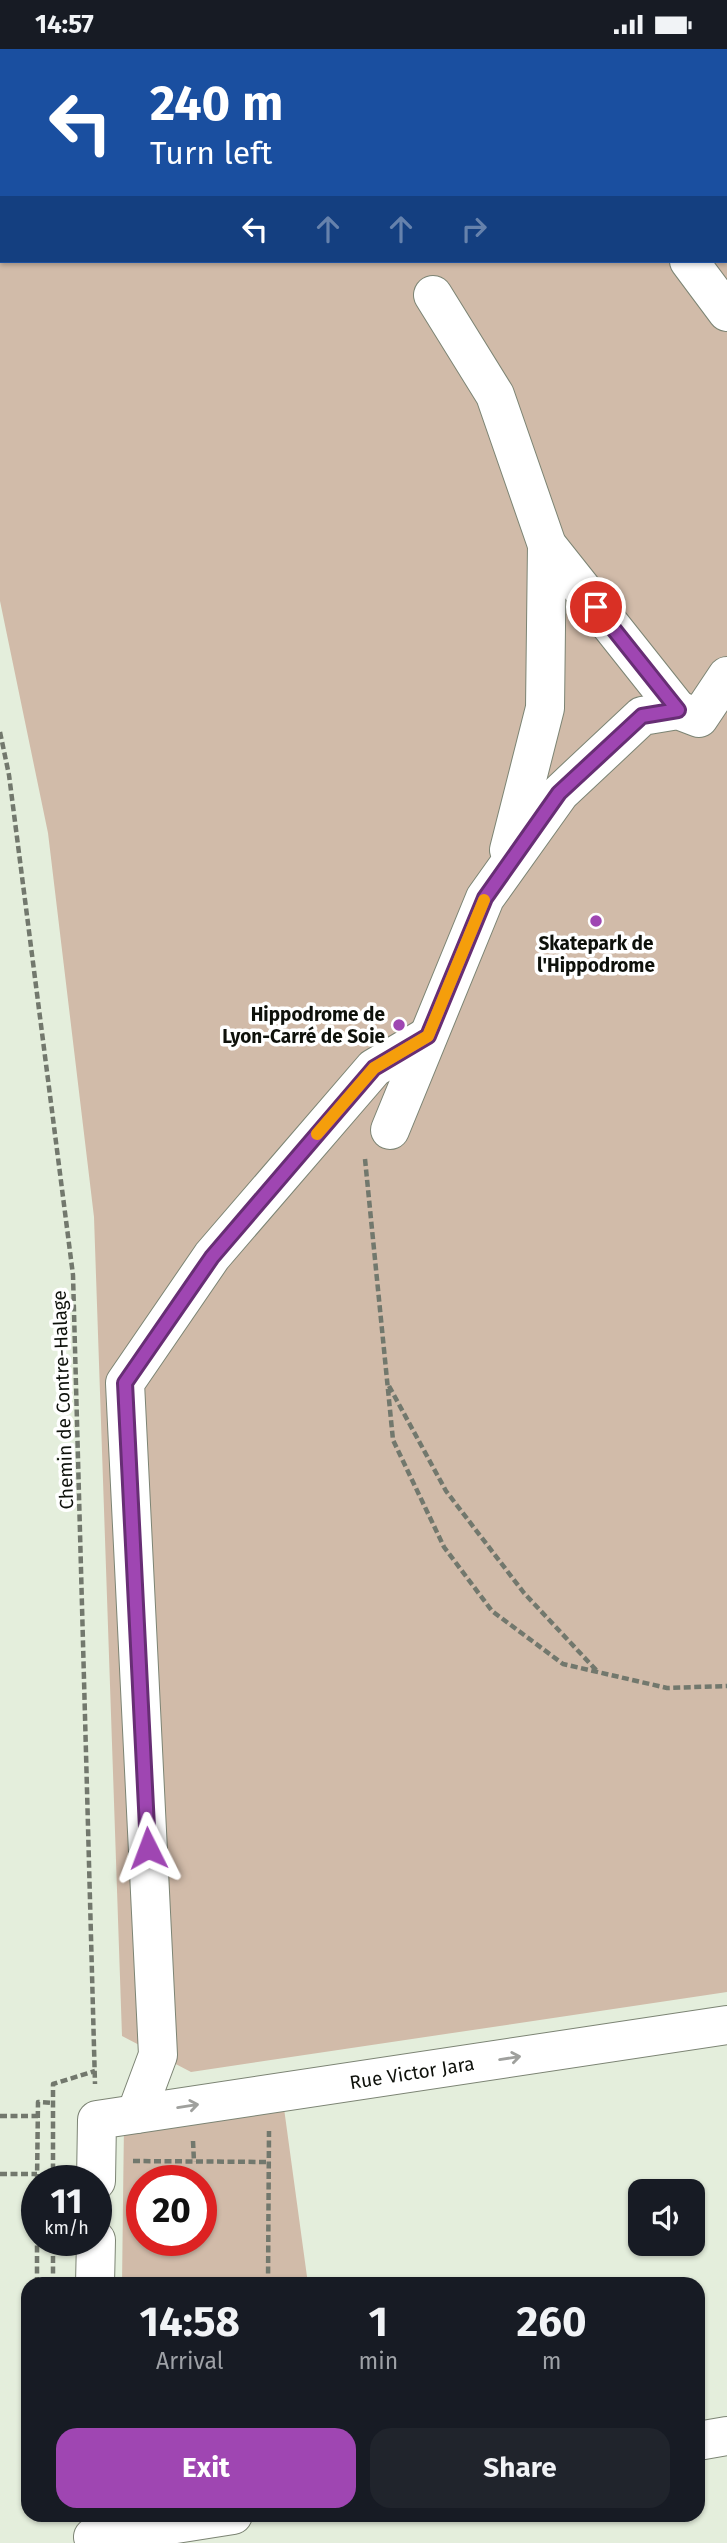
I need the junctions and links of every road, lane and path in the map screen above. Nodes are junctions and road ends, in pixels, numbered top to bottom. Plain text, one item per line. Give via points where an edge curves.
1 (690, 263) edge
2 (433, 295) dead end
3 (727, 312) edge
4 (547, 545) junction
5 (727, 676) edge
6 (678, 710) junction
7 (0, 732) edge
8 (503, 872) junction
9 (428, 1036) junction
10 (377, 1142) joint
11 (387, 1382) junction
12 (598, 1672) junction
13 (727, 1686) edge
14 (727, 2025) edge
15 (95, 2071) dead end
16 (269, 2094) junction
17 (53, 2103) dead end
18 (136, 2114) junction
19 (0, 2116) edge
20 (38, 2116) junction
21 (269, 2162) junction
22 (37, 2165) edge
23 (96, 2165) edge
24 (112, 2170) edge
25 (0, 2173) edge
26 (21, 2175) edge
27 (37, 2256) edge
28 (53, 2256) edge
29 (96, 2256) edge
30 (37, 2277) edge
31 (53, 2277) edge
32 (95, 2277) edge
33 (268, 2277) edge
34 (727, 2436) edge
35 (705, 2440) edge
36 (175, 2522) edge
37 (93, 2532) edge

1 - 3 street
2 - 4 street via 495,394
4 - 6 street
4 - 8 street via 545,708
5 - 6 street via 699,718
6 - 8 street via 642,716 559,793
7 - 15 path, Chemin de Contre-Halage via 74,1275
8 - 9 street via 485,898
9 - 10 street
9 - 18 street via 374,1068 212,1257 125,1383 158,2055
10 - 11 path
11 - 12 path via 446,1491 524,1593
11 - 12 path via 393,1440 444,1547 492,1611 563,1664
12 - 13 path via 667,1688
16 -> 14 street, Rue Victor Jara
18 -> 16 street, Rue Victor Jara
16 - 21 path
17 - 20 path via 38,2102
18 - 23 street, Rue Victor Jara via 97,2120
19 - 20 path
20 - 22 path
21 - 24 path
21 - 33 path
25 - 26 path
27 - 30 path
28 - 31 path
29 - 32 street
34 - 35 street
36 - 37 street

